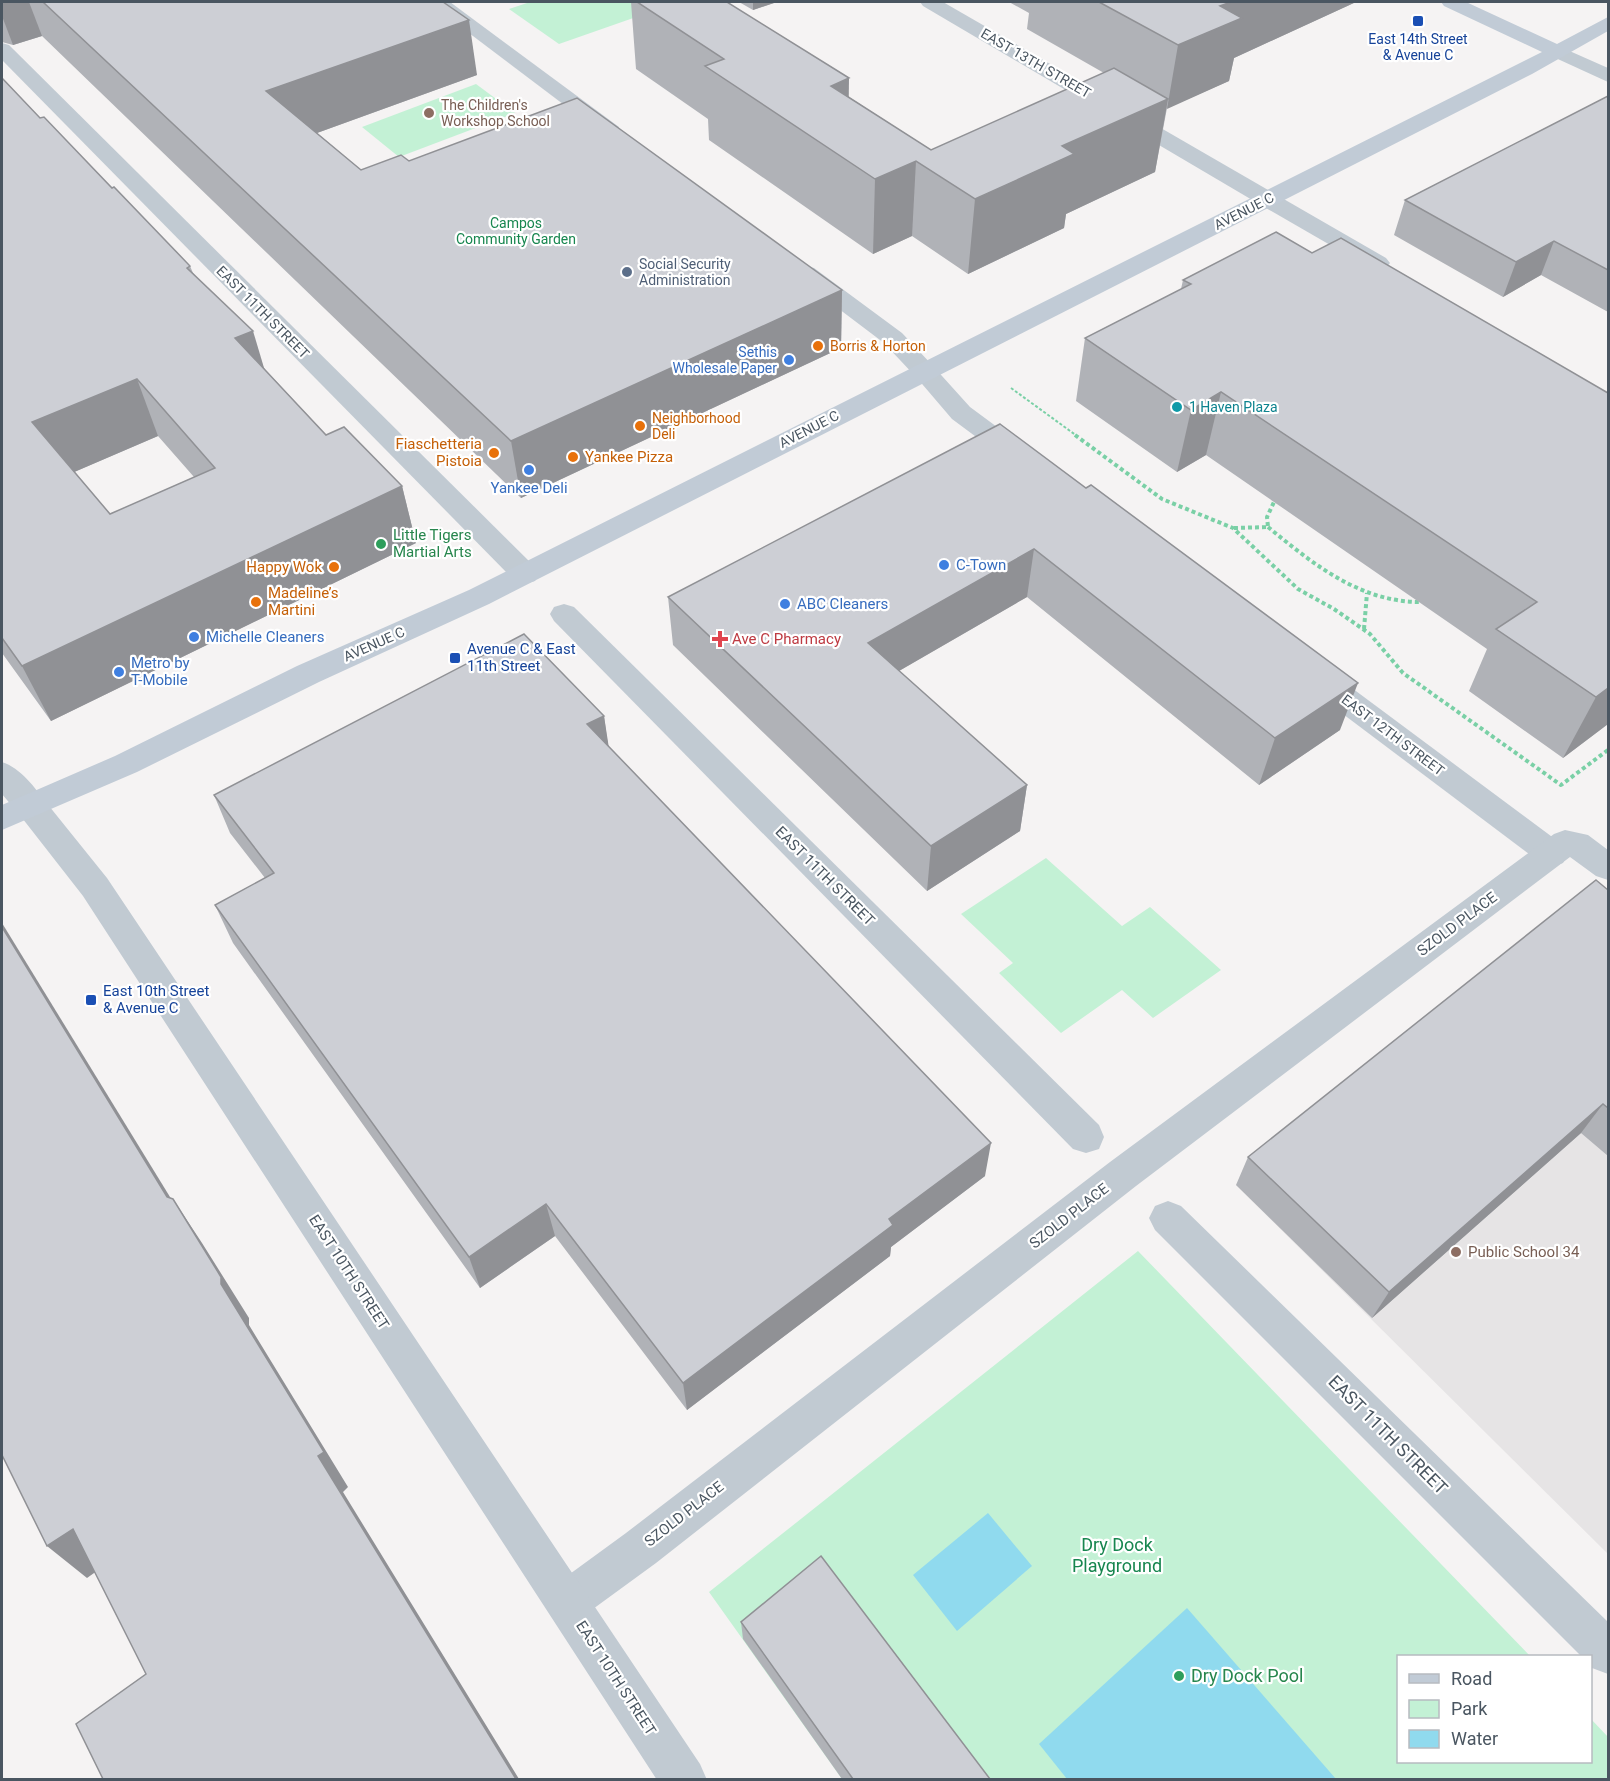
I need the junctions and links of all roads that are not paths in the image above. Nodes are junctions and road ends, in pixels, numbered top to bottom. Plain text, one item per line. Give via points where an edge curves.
1 (438, 2) edge
2 (930, 2) edge
3 (1451, 2) edge
4 (1608, 23) edge
5 (2, 49) edge
6 (1556, 51) junction
7 (1608, 76) edge
8 (623, 138) edge
9 (1268, 199) junction
10 (785, 258) edge
11 (1395, 273) edge
12 (924, 371) junction
13 (1046, 476) edge
14 (525, 574) junction
15 (564, 615) dead end
16 (1293, 660) edge
17 (2, 774) edge
18 (16, 811) edge
19 (1564, 849) junction
20 (1608, 867) edge
21 (1086, 1137) dead end
22 (1168, 1218) dead end
23 (567, 1602) junction
24 (1608, 1652) edge
25 (684, 1779) edge

1 - 8 street
2 - 9 street, EAST 13TH STREET
3 - 6 main road
4 - 6 main road, AVENUE C
5 - 14 street, EAST 11TH STREET
6 - 7 street
6 - 9 main road, AVENUE C
9 - 11 street, EAST 13TH STREET
9 - 12 main road, AVENUE C
10 - 12 street via 893,338
12 - 13 street via 962,413
12 - 14 main road, AVENUE C
14 - 18 main road, AVENUE C via 308,674 126,764
15 - 21 street, EAST 11TH STREET
16 - 19 street, EAST 12TH STREET
17 - 18 street, EAST 10TH STREET
18 - 23 street, EAST 10TH STREET via 95,887
19 - 20 street, EAST 12TH STREET
19 - 23 street, SZOLD PLACE via 1123,1174
22 - 24 street, EAST 11TH STREET
23 - 25 street, EAST 10TH STREET

